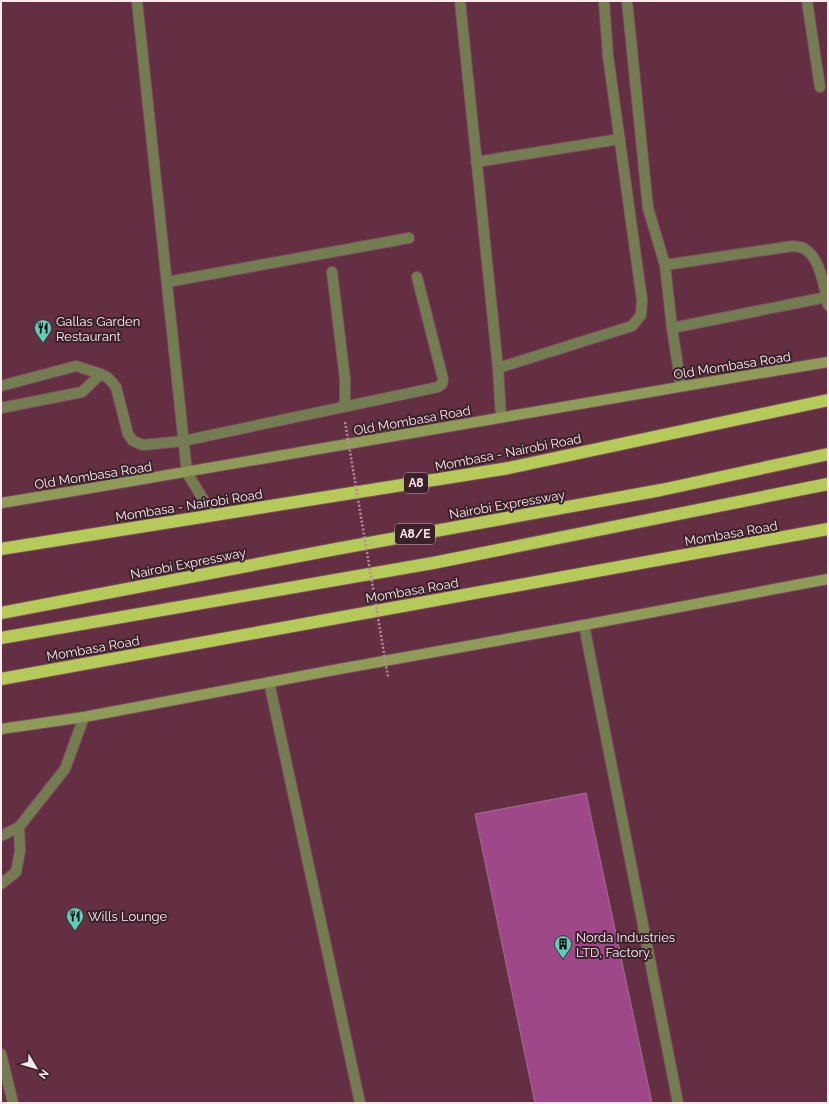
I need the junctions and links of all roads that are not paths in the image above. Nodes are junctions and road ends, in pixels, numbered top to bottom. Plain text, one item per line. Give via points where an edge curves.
1 (137, 1) edge
2 (460, 1) edge
3 (604, 1) edge
4 (627, 1) edge
5 (807, 1) edge
6 (820, 87) dead end
7 (620, 139) junction
8 (476, 162) junction
9 (409, 238) dead end
10 (665, 265) junction
11 (332, 272) dead end
12 (417, 277) dead end
13 (166, 282) junction
14 (827, 301) edge
15 (672, 328) junction
16 (828, 362) edge
17 (498, 368) junction
18 (102, 374) junction
19 (1, 386) edge
20 (681, 386) junction
21 (828, 400) edge
22 (346, 406) junction
23 (1, 408) edge
24 (501, 417) junction
25 (183, 441) junction
26 (828, 454) edge
27 (187, 473) junction
28 (828, 484) edge
29 (1, 503) edge
30 (213, 515) junction
31 (828, 530) edge
32 (1, 549) edge
33 (828, 579) edge
34 (1, 613) edge
35 (584, 625) junction
36 (1, 638) edge
37 (1, 679) edge
38 (269, 682) junction
39 (84, 717) junction
40 (1, 730) edge
41 (19, 827) junction
42 (1, 836) edge
43 (1, 884) edge
44 (1, 1054) edge
45 (13, 1103) edge
46 (360, 1103) edge
47 (678, 1103) edge

1 - 13 street
2 - 8 street
3 - 7 street via 608,56
4 - 10 street via 648,208
5 - 6 street
7 - 8 street
7 - 17 street via 642,300 641,315 632,326
8 - 17 street
9 - 13 street
10 - 14 street via 793,246 804,248 812,254 818,264
10 - 15 street
11 - 22 street
12 - 22 street via 443,379 442,384 438,387
13 - 25 street
14 - 15 street
15 - 20 street
16 - 20 street, Old Mombasa Road
17 - 24 street
18 - 19 street via 76,366
18 - 23 street via 82,392
18 - 25 street via 116,387 128,434 133,441 143,445
20 - 24 street, Old Mombasa Road
21 - 30 highway, Mombasa - Nairobi Road / A8 via 509,468
22 - 25 street
24 - 27 street, Old Mombasa Road
25 - 27 street
26 - 34 highway, Nairobi Expressway / A8/E via 661,490
27 - 29 street, Old Mombasa Road
27 - 30 street
28 - 36 highway, A8/E via 433,563
30 - 32 highway, Mombasa - Nairobi Road / A8
31 - 37 highway, Mombasa Road
33 - 35 street
35 - 38 street
35 - 47 street
38 - 39 street
38 - 46 street
39 - 40 street
39 - 41 street via 65,769
41 - 42 street
41 - 43 street via 20,851 16,872
44 - 45 street

